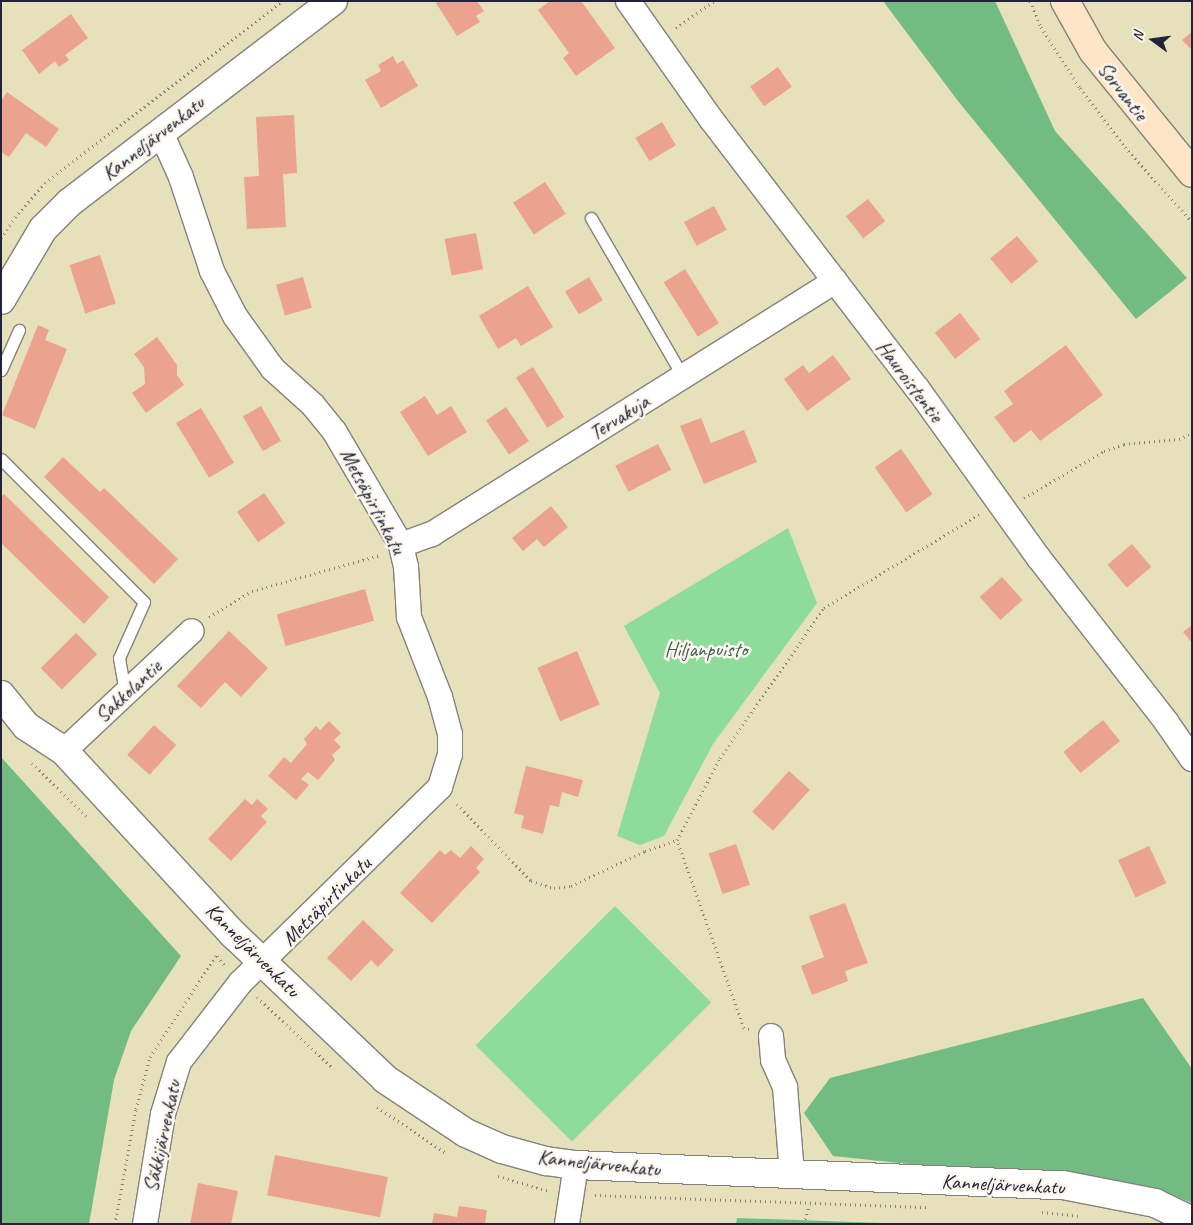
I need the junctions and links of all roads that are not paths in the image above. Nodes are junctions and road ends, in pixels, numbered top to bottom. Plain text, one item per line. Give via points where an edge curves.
1 (333, 1) edge
2 (628, 1) edge
3 (1065, 1) edge
4 (161, 133) junction
5 (1192, 173) edge
6 (591, 218) dead end
7 (835, 282) junction
8 (1, 300) edge
9 (20, 330) dead end
10 (1, 370) edge
11 (683, 377) junction
12 (1, 459) edge
13 (401, 545) junction
14 (192, 631) road end
15 (125, 693) junction
16 (1, 695) edge
17 (64, 751) junction
18 (1192, 759) edge
19 (265, 961) junction
20 (772, 1036) road end
21 (576, 1165) junction
22 (792, 1174) junction
23 (1192, 1221) edge
24 (145, 1224) edge
25 (567, 1224) edge

1 - 4 street, Kanneljärvenkatu
2 - 7 street, Hauroistentie via 711,119
3 - 5 main road, Sorvantie via 1099,59
4 - 8 street, Kanneljärvenkatu via 70,202 42,229
4 - 13 street, Metsäpirtinkatu via 181,177 212,271 235,316 273,369 313,405 334,431
6 - 11 lane
7 - 11 street, Tervakuja
7 - 18 street, Hauroistentie
9 - 10 lane
11 - 13 street, Tervakuja via 432,534
12 - 15 lane via 144,602 119,658
13 - 19 street, Metsäpirtinkatu via 406,567 409,617 440,697 450,734 450,754 440,787
14 - 15 street, Sakkolantie
15 - 17 street, Sakkolantie
16 - 17 street, Kanneljärvenkatu via 26,726
17 - 19 street, Kanneljärvenkatu via 234,934
19 - 21 street, Kanneljärvenkatu via 385,1080 442,1120 502,1149
19 - 24 street, Säkkijärvenkatu via 240,983 179,1062 163,1114
20 - 22 street via 773,1060 785,1087
21 - 22 street, Kanneljärvenkatu
21 - 25 street
22 - 23 street, Kanneljärvenkatu via 1063,1185 1155,1203

